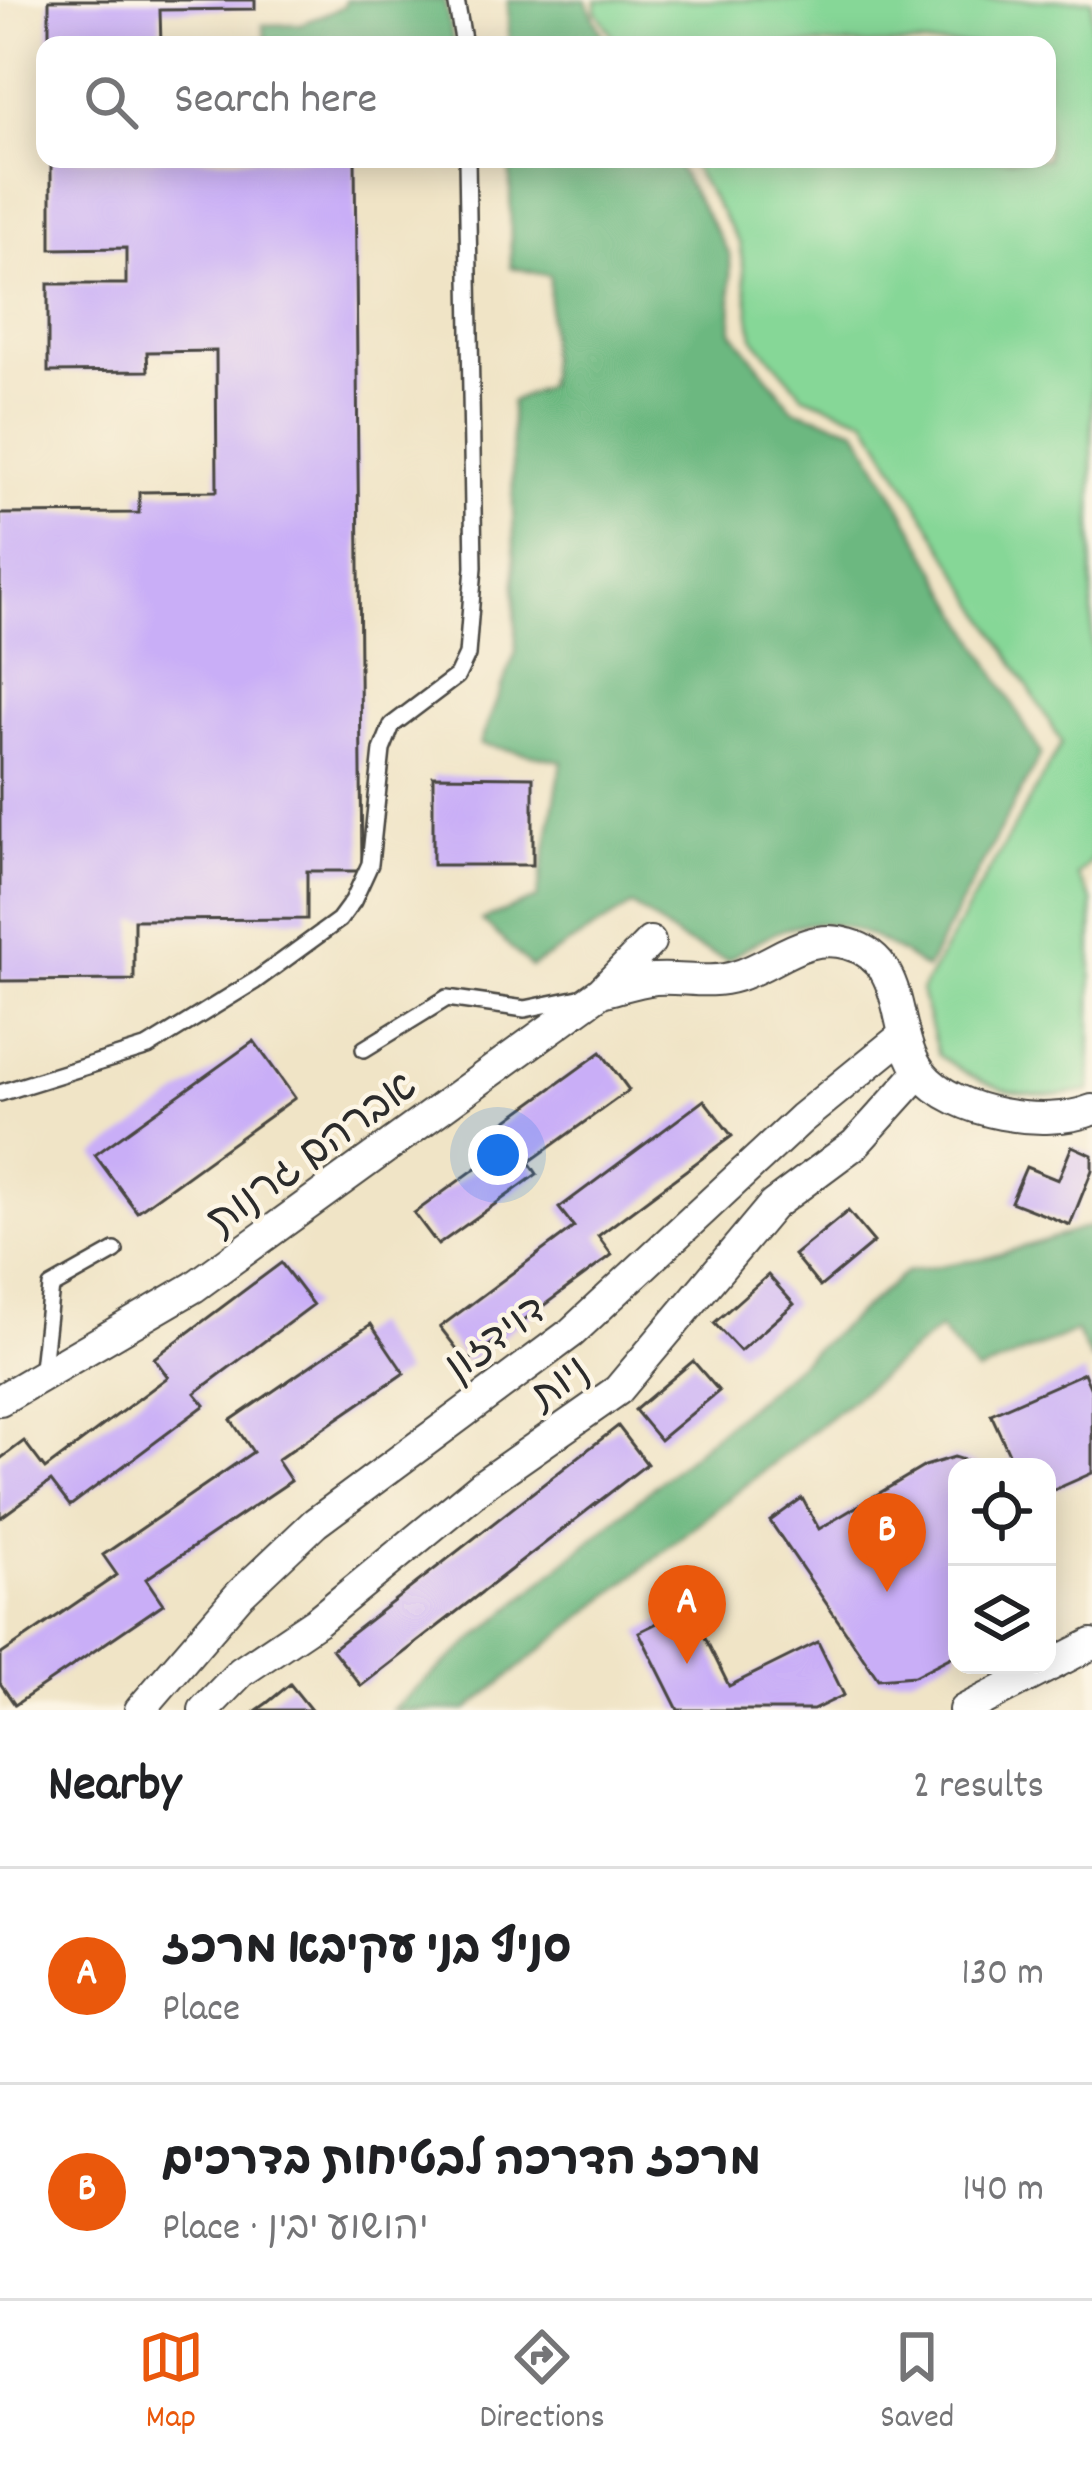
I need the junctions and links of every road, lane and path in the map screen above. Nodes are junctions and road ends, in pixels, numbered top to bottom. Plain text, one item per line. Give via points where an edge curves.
1 (456, 0) edge
2 (462, 36) edge
3 (467, 168) edge
4 (650, 942) dead end
5 (601, 992) junction
6 (904, 1035) junction
7 (364, 1049) dead end
8 (920, 1072) junction
9 (0, 1094) edge
10 (1092, 1110) edge
11 (115, 1251) dead end
12 (40, 1380) junction
13 (0, 1400) edge
14 (1092, 1645) edge
15 (140, 1710) edge
16 (205, 1710) edge
17 (964, 1710) edge

1 - 2 lane
3 - 9 lane via 474,567 467,655 458,676 392,724 370,864 353,902 255,981 148,1047
4 - 5 street, אברהם גרנות
5 - 6 street via 654,980 715,981 804,944 848,944 886,973
5 - 7 lane via 525,1009 447,998
5 - 12 street, אברהם גרנות via 194,1287
6 - 8 street
6 - 15 street, דוידזון via 802,1118 571,1333 315,1523 213,1623
8 - 10 street via 939,1089 995,1112 1037,1121
8 - 16 street, ניות via 855,1144 772,1205 618,1390 484,1483 317,1622 241,1672
11 - 12 lane via 51,1287
12 - 13 street, אברהם גרנות
14 - 17 street

